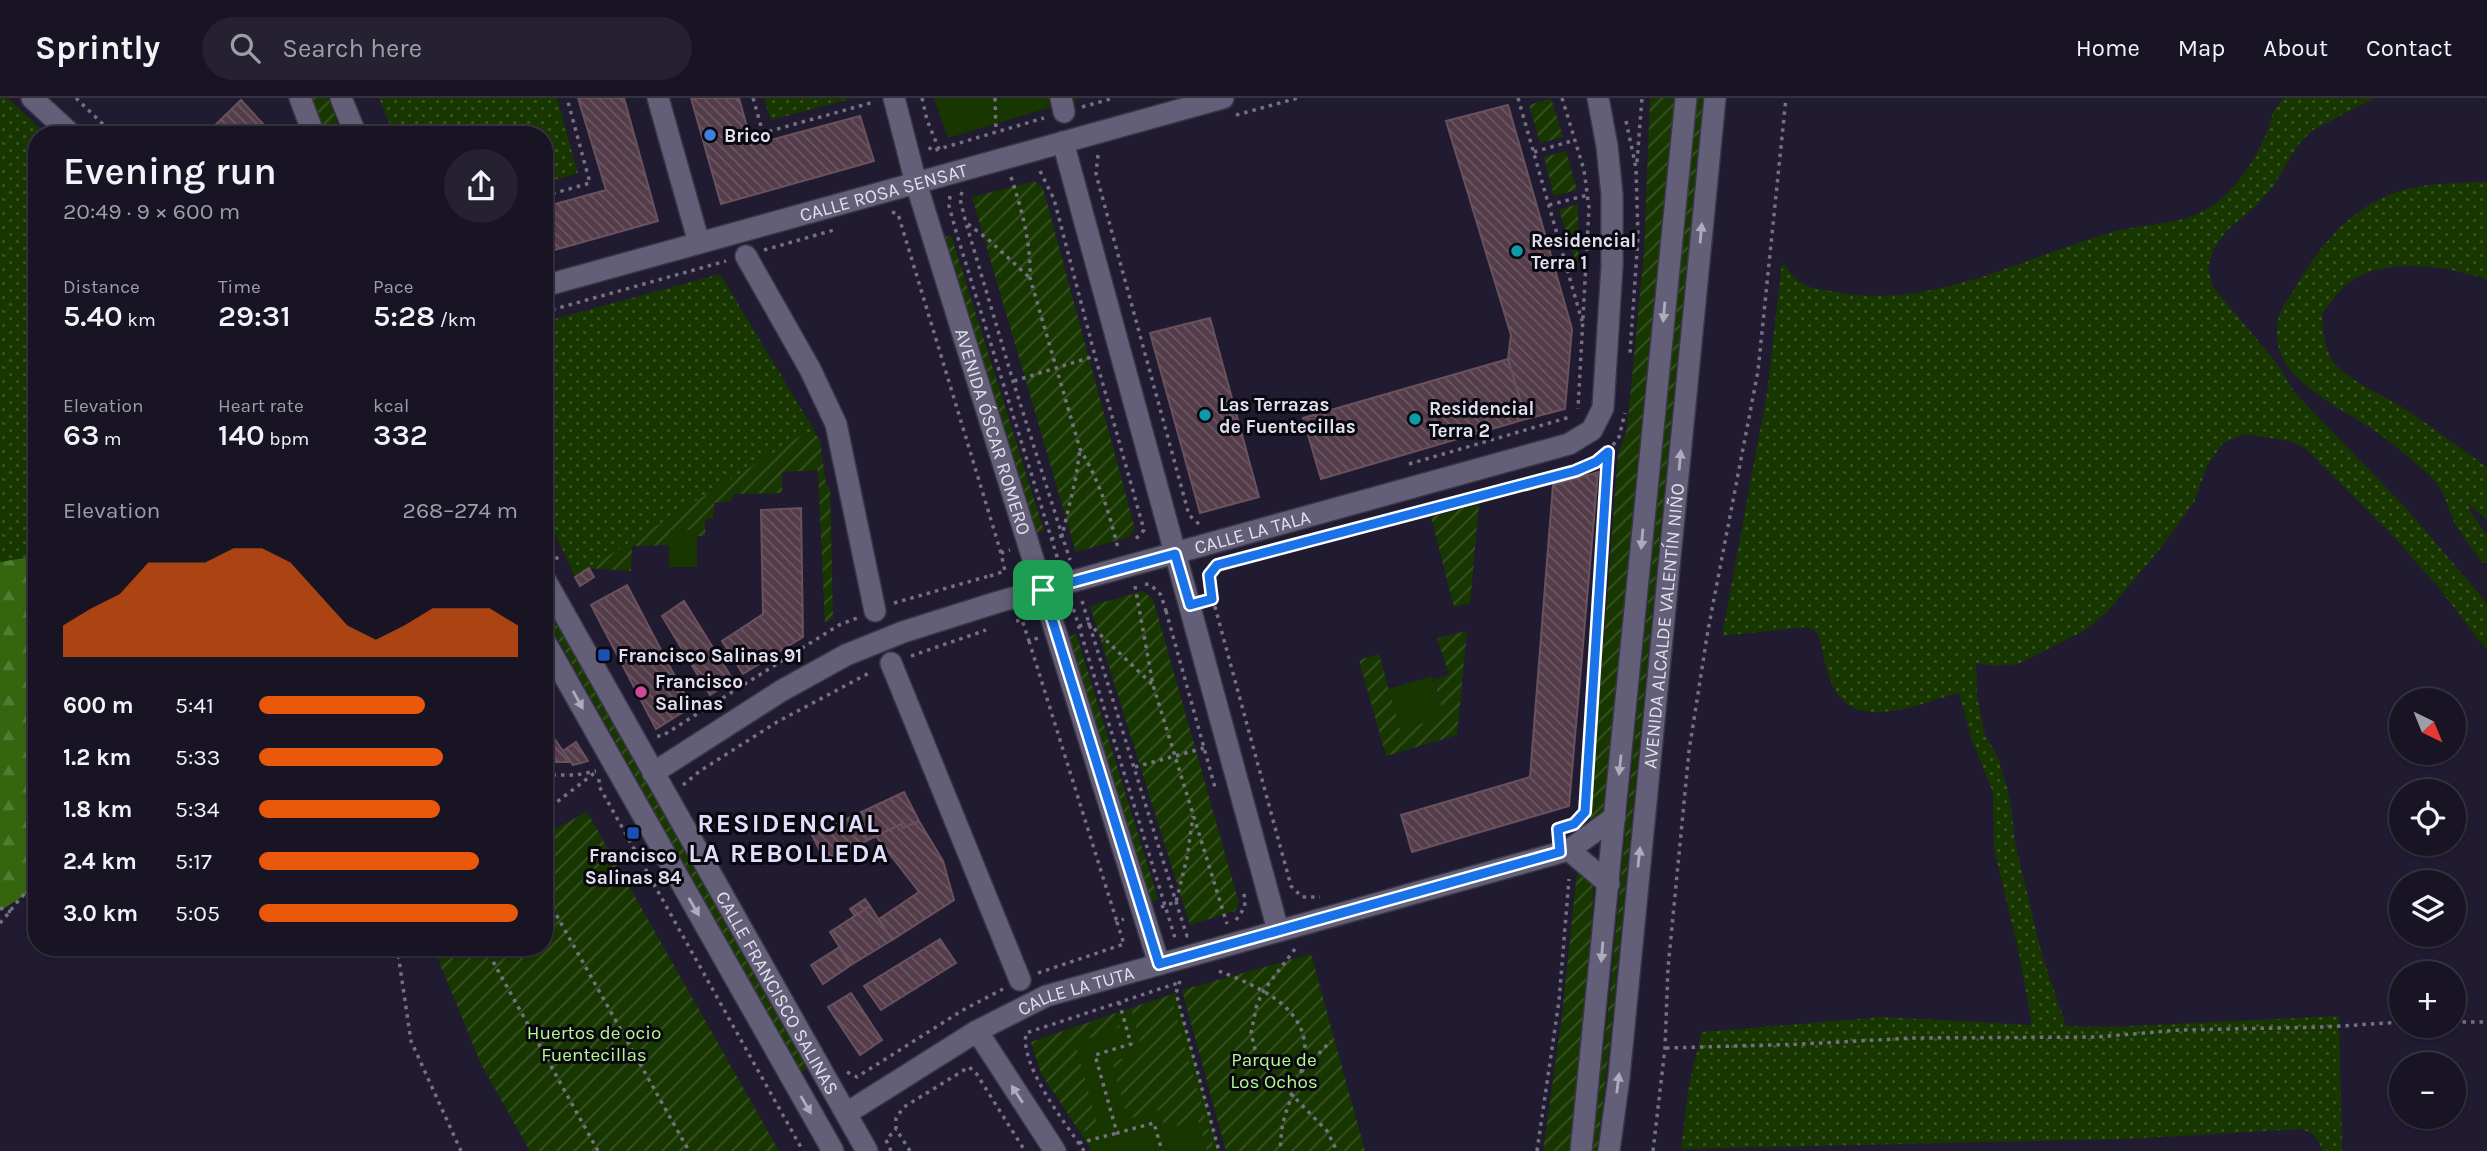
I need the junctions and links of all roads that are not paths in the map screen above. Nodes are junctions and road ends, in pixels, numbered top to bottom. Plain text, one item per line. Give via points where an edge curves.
1 (32, 98) edge
2 (300, 98) edge
3 (341, 98) edge
4 (658, 98) edge
5 (1598, 98) edge
6 (1686, 98) edge
7 (1715, 98) edge
8 (880, 99) edge
9 (1228, 107) edge
10 (62, 126) edge
11 (311, 126) edge
12 (352, 126) edge
13 (1063, 142) junction
14 (916, 183) junction
15 (699, 243) junction
16 (746, 256) road end
17 (553, 284) edge
18 (1175, 554) junction
19 (1043, 590) junction
20 (553, 594) edge
21 (875, 611) road end
22 (553, 658) edge
23 (891, 663) road end
24 (653, 773) junction
25 (1615, 817) junction
26 (1569, 850) junction
27 (1609, 884) junction
28 (1278, 930) junction
29 (1159, 964) junction
30 (1020, 980) dead end
31 (976, 1031) junction
32 (847, 1113) junction
33 (832, 1151) edge
34 (867, 1151) edge
35 (1055, 1151) edge
36 (1581, 1151) edge
37 (1609, 1151) edge

1 - 10 street
2 - 11 street
3 - 12 street
4 - 15 street
5 - 18 street, CALLE LA TALA via 1610,171 1612,266 1603,408 1592,430 1569,444
6 -> 25 street, AVENIDA ALCALDE VALENTÍN NIÑO
37 -> 7 street, AVENIDA ALCALDE VALENTÍN NIÑO
8 - 14 street, AVENIDA ÓSCAR ROMERO
9 - 13 street, CALLE ROSA SENSAT
13 - 14 street, CALLE ROSA SENSAT
13 - 18 street
14 - 15 street, CALLE ROSA SENSAT
14 - 19 street, AVENIDA ÓSCAR ROMERO
15 - 17 street, CALLE ROSA SENSAT
16 - 21 street via 836,424
18 - 19 street, CALLE LA TALA
18 - 28 street
19 - 24 street, CALLE LA TALA via 903,632 846,655
19 - 29 street, AVENIDA ÓSCAR ROMERO
20 - 24 street, CALLE FRANCISCO SALINAS
22 -> 33 street, CALLE FRANCISCO SALINAS via 607,768
23 - 30 street
24 - 32 street, CALLE FRANCISCO SALINAS
25 - 26 street, CALLE LA TUTA
25 - 27 street, AVENIDA ALCALDE VALENTÍN NIÑO
26 - 27 street
26 - 28 street, CALLE LA TUTA
27 -> 36 street, AVENIDA ALCALDE VALENTÍN NIÑO
28 - 29 street, CALLE LA TUTA
29 - 31 street, CALLE LA TUTA via 1046,996
31 - 32 street, CALLE LA TUTA
35 -> 31 street
32 - 34 street, CALLE FRANCISCO SALINAS

